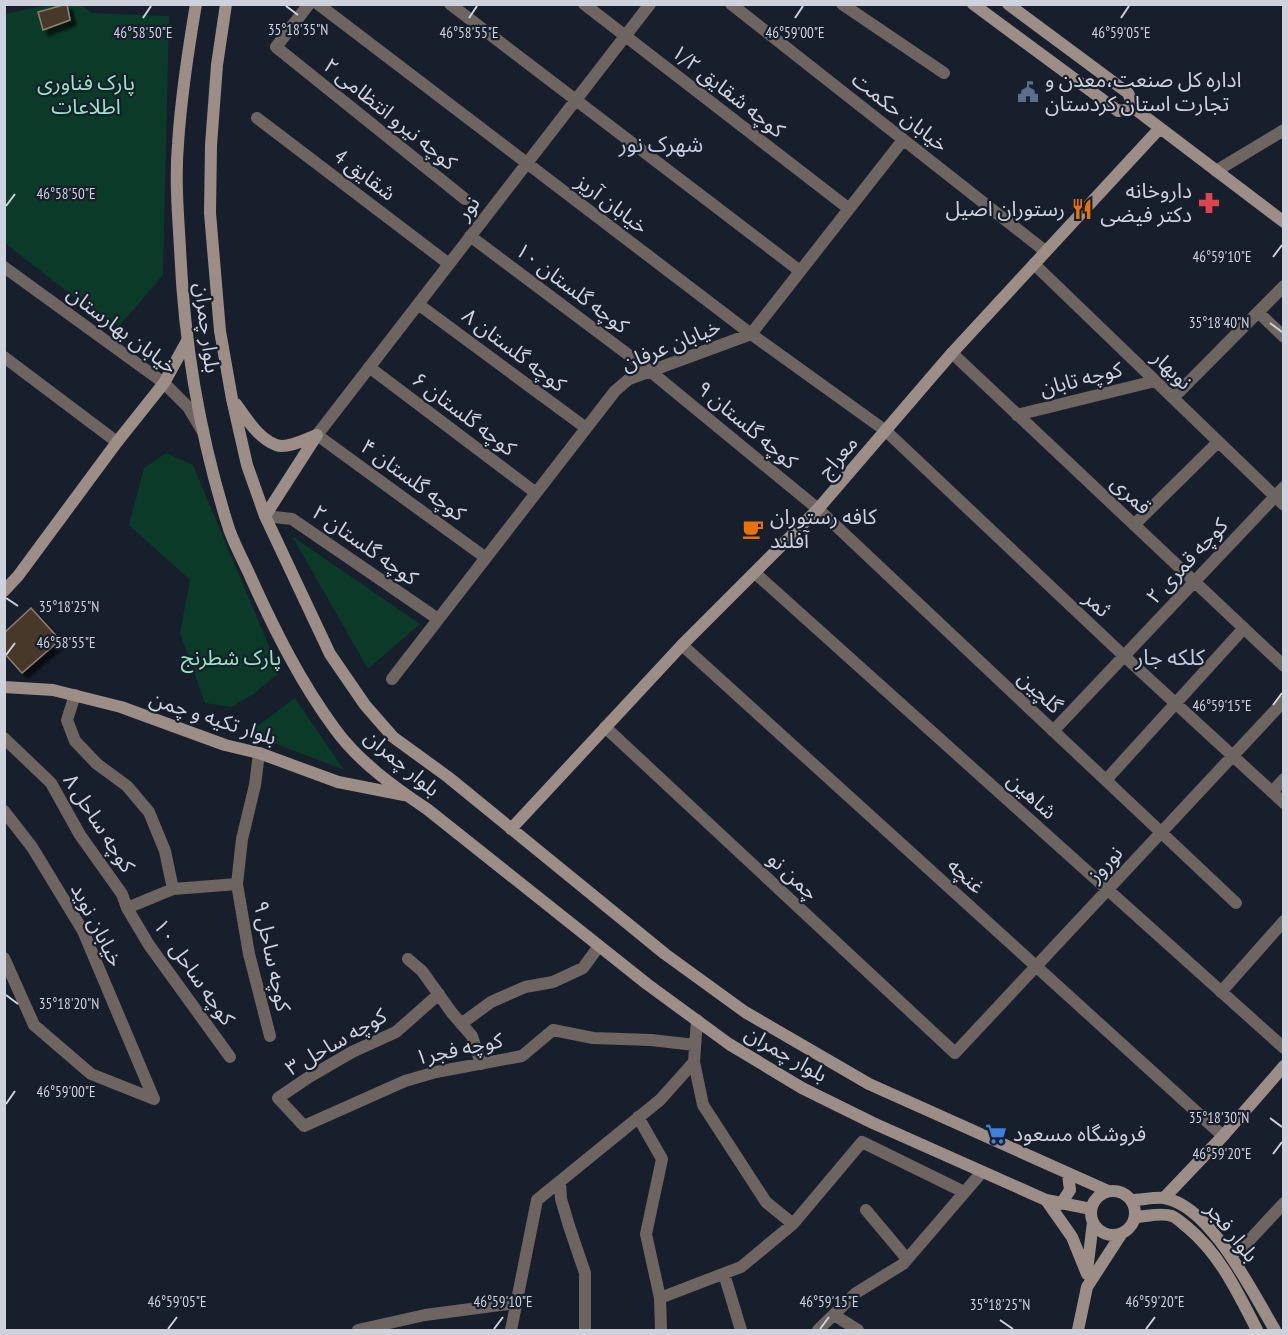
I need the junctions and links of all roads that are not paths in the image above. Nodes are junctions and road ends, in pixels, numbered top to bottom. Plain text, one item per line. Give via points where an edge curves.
1 (196, 4) edge
2 (226, 4) edge
3 (309, 4) edge
4 (318, 4) edge
5 (450, 4) edge
6 (584, 4) edge
7 (650, 4) edge
8 (731, 4) edge
9 (842, 4) edge
10 (973, 4) edge
11 (1008, 4) edge
12 (626, 37) junction
13 (945, 73) dead end
14 (576, 100) junction
15 (1135, 109) junction
16 (258, 118) dead end
17 (1160, 128) junction
18 (1284, 130) edge
19 (903, 140) junction
20 (527, 164) junction
21 (1216, 171) junction
22 (465, 199) dead end
23 (848, 208) junction
24 (1284, 222) edge
25 (471, 236) junction
26 (1045, 251) junction
27 (449, 264) junction
28 (1034, 264) junction
29 (6, 272) edge
30 (800, 272) junction
31 (1284, 286) edge
32 (418, 304) junction
33 (1258, 312) junction
34 (751, 334) junction
35 (1284, 337) edge
36 (188, 341) junction
37 (952, 353) junction
38 (4, 357) edge
39 (369, 367) junction
40 (650, 370) junction
41 (1155, 381) junction
42 (164, 383) junction
43 (1173, 398) junction
44 (232, 399) junction
45 (1017, 415) junction
46 (586, 428) junction
47 (886, 431) junction
48 (205, 435) junction
49 (317, 435) junction
50 (117, 442) junction
51 (1218, 442) junction
52 (536, 493) junction
53 (1281, 496) edge
54 (818, 509) junction
55 (265, 516) junction
56 (1134, 525) junction
57 (486, 558) junction
58 (754, 573) junction
59 (1195, 582) junction
60 (4, 591) edge
61 (438, 619) junction
62 (1244, 628) junction
63 (682, 645) junction
64 (1124, 656) junction
65 (1284, 666) edge
66 (392, 679) dead end
67 (4, 687) edge
68 (75, 695) junction
69 (1284, 701) edge
70 (1176, 704) junction
71 (605, 727) junction
72 (1053, 731) junction
73 (4, 738) edge
74 (260, 753) junction
75 (1232, 756) junction
76 (1284, 779) edge
77 (1106, 780) junction
78 (1272, 792) junction
79 (408, 796) junction
80 (1284, 803) edge
81 (4, 811) edge
82 (511, 829) junction
83 (1161, 832) junction
84 (237, 884) junction
85 (172, 889) junction
86 (1107, 890) junction
87 (1236, 903) dead end
88 (127, 908) junction
89 (1284, 921) edge
90 (599, 946) junction
91 (4, 958) edge
92 (408, 959) dead end
93 (1036, 966) junction
94 (1221, 992) junction
95 (439, 994) junction
96 (697, 1020) junction
97 (461, 1024) junction
98 (270, 1036) dead end
99 (695, 1045) junction
100 (1284, 1048) edge
101 (955, 1053) joint
102 (230, 1057) dead end
103 (694, 1062) junction
104 (481, 1064) junction
105 (1282, 1070) edge
106 (278, 1098) joint
107 (638, 1118) junction
108 (1223, 1136) junction
109 (982, 1172) junction
110 (1068, 1174) junction
111 (560, 1182) junction
112 (1108, 1191) junction
113 (964, 1192) junction
114 (1164, 1198) junction
115 (1046, 1200) junction
116 (1131, 1200) junction
117 (1284, 1203) edge
118 (1061, 1204) junction
119 (1091, 1209) junction
120 (866, 1210) dead end
121 (1135, 1217) junction
122 (1093, 1222) junction
123 (793, 1224) junction
124 (1122, 1233) junction
125 (1231, 1255) junction
126 (907, 1259) junction
127 (724, 1274) junction
128 (1087, 1281) junction
129 (660, 1298) junction
130 (516, 1303) junction
131 (834, 1315) junction
132 (358, 1330) edge
133 (511, 1330) edge
134 (585, 1330) edge
135 (661, 1330) edge
136 (741, 1330) edge
137 (818, 1330) edge
138 (858, 1330) edge
139 (1078, 1330) edge
140 (1257, 1330) edge
141 (1275, 1330) edge

1 - 36 main road, بلوار چمران via 177,146 180,255
2 - 44 main road, بلوار چمران via 216,77 210,213 220,331
3 - 22 street, کوچه نیرو انتظامی ۲ via 276,47
4 - 20 street, خیابان آریز
5 - 14 street
6 - 12 street, کوچه شقایق ۱/۲
7 - 12 street, نور
8 - 19 street, خیابان حکمت
9 - 13 street
10 - 15 main road via 1118,111
11 - 15 main road via 1128,93
12 - 14 street, نور
12 - 23 street, کوچه شقایق ۱/۲
14 - 20 street, نور
14 - 30 street
15 - 17 main road
16 - 27 street, شقایق 4
17 - 21 main road
17 - 26 main road, معراج
18 - 21 street
19 - 23 street, خیابان عرفان
19 - 26 street, خیابان حکمت
20 - 25 street, نور
20 - 34 street, خیابان آریز
21 - 24 main road
23 - 30 street, خیابان عرفان
25 - 27 street, نور
25 - 40 street, کوچه گلستان ۱۰
26 - 28 main road, معراج
27 - 32 street, نور
28 - 37 main road, معراج
28 - 41 street, نوبهار
29 - 42 street, خیابان بهارستان
30 - 34 street, خیابان عرفان
31 - 33 street
32 - 39 street, نور
32 - 46 street, کوچه گلستان ۸
33 - 35 street
33 - 43 street
34 - 40 street, خیابان عرفان
34 - 47 street, خیابان آریز
36 - 42 main road
36 - 48 main road, بلوار چمران
37 - 45 street, قمری
37 - 47 main road, معراج
38 - 50 street
39 - 49 street, نور
39 - 52 street, کوچه گلستان ۶
40 - 46 street, خیابان عرفان via 629,379 615,391
40 - 54 street, کوچه گلستان ۹
41 - 43 street, نوبهار
41 - 45 street, کوچه تابان
42 - 48 street, خیابان بهارستان via 188,406
42 - 50 main road
43 - 51 street, نوبهار
44 - 49 main road via 255,430 276,445
44 - 55 main road, بلوار چمران via 247,465
45 - 56 street, قمری
46 - 52 street, خیابان عرفان
47 - 54 main road, معراج
47 - 64 street, ثمر
48 - 79 main road, بلوار چمران via 230,530 295,668 336,730 365,761
49 - 55 main road
49 - 57 street, کوچه گلستان ۴
50 - 60 main road
51 - 53 street, نوبهار
51 - 56 street
52 - 57 street, خیابان عرفان
53 - 59 street, کوچه قمری ۲
54 - 58 main road, معراج
54 - 72 street, گلچین
55 - 61 street, کوچه گلستان ۲ via 292,519
55 - 82 main road, بلوار چمران via 330,654 365,705 393,737
56 - 59 street, قمری
57 - 61 street, خیابان عرفان
58 - 63 main road, معراج
58 - 86 street, شاهین
59 - 62 street, قمری
59 - 64 street, کوچه قمری ۲
61 - 66 street, خیابان عرفان
62 - 65 street, قمری
62 - 70 street
63 - 71 main road, معراج
63 - 93 street, غنچه
64 - 70 street, ثمر
64 - 72 street, کوچه قمری ۲
67 - 68 main road, بلوار تکیه و چمن
68 - 74 main road, بلوار تکیه و چمن
68 - 85 street via 67,720 75,741 127,786 149,812 165,851
69 - 75 street, نوروز
70 - 75 street, ثمر
70 - 77 street
71 - 82 main road, معراج
71 - 101 street, چمن نو
72 - 77 street, گلچین
73 - 88 street, کوچه ساحل ۸ via 51,783 80,835 122,894
74 - 79 main road, بلوار تکیه و چمن via 338,782
74 - 84 street, کوچه ساحل ۹ via 242,838
75 - 78 street, ثمر
75 - 83 street, نوروز
76 - 78 street
77 - 83 street, گلچین
78 - 80 street, ثمر
79 - 90 main road, بلوار چمران
81 - 91 street, خیابان نوید via 32,847 83,932 154,1099 91,1074 34,1025
82 - 110 main road, بلوار چمران via 664,954 745,1012 869,1084
83 - 86 street, نوروز
83 - 87 street, گلچین
84 - 85 street
84 - 98 street, کوچه ساحل ۹ via 249,954
85 - 88 street
86 - 93 street, نوروز
86 - 94 street, شاهین
88 - 102 street, کوچه ساحل ۱۰
89 - 94 street
90 - 96 main road, بلوار چمران
90 - 97 street via 583,968 491,1002
92 - 95 street via 423,971
93 - 101 street, نوروز
93 - 108 street, غنچه
94 - 100 street, شاهین
95 - 97 street
95 - 106 street, کوچه ساحل ۳ via 396,1032 352,1052
96 - 99 street
96 - 109 main road, بلوار چمران via 802,1088
97 - 104 street via 472,1036
99 - 103 street
99 - 104 street, کوچه فجر۱ via 593,1038 553,1030 522,1056
103 - 107 street
103 - 123 street via 703,1105 766,1202
104 - 106 street, کوچه فجر۱ via 405,1081 304,1126
105 - 108 main road
107 - 111 street
107 - 129 street via 662,1159 646,1234
108 - 114 main road
109 - 113 street
109 - 115 main road, بلوار چمران
110 - 112 main road, بلوار چمران
110 - 118 main road via 1070,1190
111 - 130 street via 537,1200
111 - 134 street via 561,1199 585,1273
112 - 116 main road via 1121,1192
112 - 119 main road via 1097,1197
113 - 123 street via 862,1142
113 - 126 street
114 - 116 main road, بلوار فجر
114 - 125 main road, بلوار فجر via 1186,1207 1204,1222
115 - 118 main road, بلوار چمران
115 - 128 main road via 1072,1237
116 - 121 main road
117 - 125 street
118 - 119 main road, بلوار چمران
119 - 122 main road
120 - 126 street
121 - 124 main road
121 - 140 main road, بلوار فجر via 1173,1216 1189,1229 1222,1266
122 - 124 main road via 1102,1232
122 - 128 main road
123 - 127 street via 741,1267
124 - 128 main road
125 - 141 main road, بلوار فجر
126 - 131 street via 856,1293
127 - 129 street
127 - 136 street
128 - 139 main road
129 - 135 street
130 - 132 street via 425,1315
130 - 133 street
131 - 137 street
131 - 138 street

